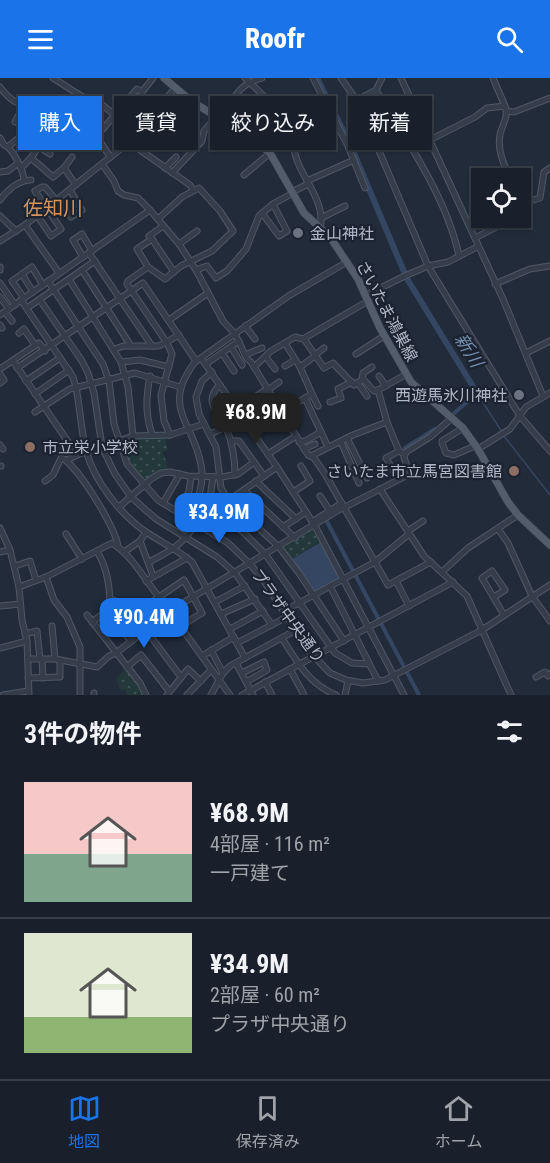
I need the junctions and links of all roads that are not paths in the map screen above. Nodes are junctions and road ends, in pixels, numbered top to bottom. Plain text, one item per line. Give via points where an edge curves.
1 (53, 78) edge
2 (153, 78) edge
3 (164, 78) edge
4 (262, 78) edge
5 (313, 78) edge
6 (341, 78) edge
7 (382, 78) edge
8 (401, 78) edge
9 (493, 78) edge
10 (247, 80) edge
11 (0, 87) edge
12 (176, 88) junction
13 (376, 90) junction
14 (131, 96) edge
15 (169, 96) edge
16 (234, 96) edge
17 (264, 96) edge
18 (323, 96) edge
19 (354, 96) edge
20 (365, 96) edge
21 (380, 96) edge
22 (410, 96) edge
23 (550, 98) edge
24 (18, 104) edge
25 (506, 109) junction
26 (210, 112) edge
27 (114, 114) edge
28 (18, 116) edge
29 (114, 116) edge
30 (15, 122) dead end
31 (336, 123) edge
32 (210, 124) edge
33 (102, 130) edge
34 (0, 138) edge
35 (18, 139) edge
36 (432, 139) edge
37 (432, 142) edge
38 (9, 146) junction
39 (102, 146) edge
40 (37, 150) edge
41 (44, 150) edge
42 (119, 150) edge
43 (140, 150) edge
44 (266, 150) edge
45 (294, 150) edge
46 (378, 150) edge
47 (413, 150) edge
48 (270, 153) junction
49 (50, 154) dead end
50 (72, 157) dead end
51 (110, 157) junction
52 (176, 157) dead end
53 (32, 158) junction
54 (354, 160) junction
55 (102, 164) junction
56 (19, 166) junction
57 (63, 168) junction
58 (165, 168) junction
59 (507, 168) edge
60 (550, 168) edge
61 (0, 172) edge
62 (172, 173) junction
63 (244, 175) dead end
64 (24, 180) junction
65 (31, 180) dead end
66 (308, 182) junction
67 (76, 185) junction
68 (365, 188) dead end
69 (70, 190) junction
70 (193, 190) junction
71 (293, 193) junction
72 (1, 195) edge
73 (57, 199) junction
74 (531, 201) edge
75 (273, 204) junction
76 (345, 206) dead end
77 (46, 207) junction
78 (150, 210) junction
79 (262, 213) junction
80 (37, 215) junction
81 (0, 216) edge
82 (321, 218) junction
83 (158, 219) junction
84 (25, 225) junction
85 (163, 226) junction
86 (320, 227) junction
87 (494, 228) edge
88 (16, 231) junction
89 (196, 231) dead end
90 (475, 238) junction
91 (152, 239) junction
92 (0, 241) edge
93 (179, 244) junction
94 (477, 247) junction
95 (88, 254) junction
96 (459, 256) junction
97 (95, 261) junction
98 (347, 262) junction
99 (189, 263) junction
100 (428, 266) junction
101 (550, 266) edge
102 (148, 267) junction
103 (82, 270) junction
104 (196, 270) junction
105 (174, 272) junction
106 (59, 273) junction
107 (22, 274) junction
108 (69, 279) junction
109 (0, 283) edge
110 (46, 283) junction
111 (495, 284) junction
112 (54, 289) junction
113 (131, 290) junction
114 (33, 292) junction
115 (208, 293) junction
116 (0, 297) edge
117 (367, 298) junction
118 (23, 299) junction
119 (120, 299) junction
120 (40, 300) junction
121 (15, 305) junction
122 (27, 308) junction
123 (106, 308) junction
124 (3, 312) edge
125 (93, 316) junction
126 (169, 320) junction
127 (12, 321) dead end
128 (245, 326) junction
129 (80, 327) junction
130 (19, 333) dead end
131 (235, 334) junction
132 (179, 335) junction
133 (384, 336) junction
134 (65, 337) junction
135 (255, 339) dead end
136 (304, 339) junction
137 (239, 341) junction
138 (550, 341) edge
139 (167, 343) junction
140 (285, 343) junction
141 (35, 345) junction
142 (52, 345) junction
143 (131, 346) junction
144 (152, 346) junction
145 (231, 347) junction
146 (262, 348) dead end
147 (324, 348) dead end
148 (115, 349) junction
149 (45, 351) junction
150 (222, 353) junction
151 (526, 353) junction
152 (356, 354) dead end
153 (245, 355) junction
154 (315, 355) junction
155 (266, 357) junction
156 (60, 358) junction
157 (199, 359) junction
158 (296, 360) junction
159 (13, 361) junction
160 (121, 362) junction
161 (206, 364) junction
162 (242, 365) dead end
163 (285, 366) dead end
164 (169, 367) junction
165 (254, 367) junction
166 (300, 367) junction
167 (372, 367) dead end
168 (18, 369) junction
169 (275, 369) dead end
170 (69, 370) junction
171 (234, 371) dead end
172 (0, 372) edge
173 (212, 372) junction
174 (125, 375) junction
175 (379, 375) dead end
176 (405, 375) junction
177 (150, 376) junction
178 (108, 380) junction
179 (26, 381) junction
180 (164, 381) junction
181 (279, 382) dead end
182 (357, 382) junction
183 (0, 383) edge
184 (91, 384) junction
185 (220, 385) junction
186 (386, 386) junction
187 (76, 387) junction
188 (180, 387) junction
189 (268, 389) junction
190 (378, 390) junction
191 (35, 394) junction
192 (312, 394) junction
193 (547, 394) edge
194 (367, 396) dead end
195 (305, 398) junction
196 (550, 401) edge
197 (330, 402) dead end
198 (43, 406) junction
199 (318, 406) dead end
200 (237, 409) junction
201 (35, 412) dead end
202 (281, 412) junction
203 (520, 416) junction
204 (452, 418) junction
205 (244, 419) junction
206 (387, 422) junction
207 (204, 424) junction
208 (226, 427) junction
209 (463, 428) junction
210 (188, 429) junction
211 (321, 432) junction
212 (152, 434) junction
213 (210, 434) junction
214 (170, 435) junction
215 (133, 436) junction
216 (296, 436) junction
217 (347, 438) junction
218 (118, 441) junction
219 (231, 441) junction
220 (299, 442) junction
221 (341, 442) junction
222 (315, 444) dead end
223 (102, 447) junction
224 (328, 447) junction
225 (476, 447) junction
226 (304, 449) junction
227 (86, 451) junction
228 (550, 451) edge
229 (402, 452) junction
230 (268, 454) junction
231 (77, 455) junction
232 (311, 456) junction
233 (67, 460) junction
234 (254, 462) junction
235 (301, 466) dead end
236 (277, 467) junction
237 (394, 472) dead end
238 (180, 474) junction
239 (235, 475) junction
240 (264, 476) junction
241 (191, 477) junction
242 (213, 477) junction
243 (220, 477) junction
244 (201, 478) junction
245 (367, 478) dead end
246 (45, 481) dead end
247 (256, 481) junction
248 (359, 483) dead end
249 (144, 485) junction
250 (380, 489) junction
251 (244, 490) junction
252 (293, 492) junction
253 (110, 496) junction
254 (320, 496) dead end
255 (131, 497) junction
256 (228, 500) junction
257 (163, 503) junction
258 (98, 504) junction
259 (343, 505) junction
260 (119, 507) junction
261 (330, 511) junction
262 (306, 512) junction
263 (179, 513) junction
264 (204, 513) junction
265 (518, 515) junction
266 (215, 517) junction
267 (189, 519) junction
268 (296, 519) junction
269 (423, 521) dead end
270 (197, 524) junction
271 (314, 524) junction
272 (283, 527) junction
273 (0, 528) edge
274 (498, 529) junction
275 (207, 530) junction
276 (146, 532) junction
277 (409, 532) junction
278 (66, 534) dead end
279 (187, 538) junction
280 (295, 538) junction
281 (140, 541) junction
282 (550, 545) edge
283 (118, 547) junction
284 (279, 547) junction
285 (175, 549) junction
286 (10, 550) junction
287 (97, 551) junction
288 (0, 552) edge
289 (124, 552) junction
290 (266, 555) junction
291 (188, 558) junction
292 (82, 559) junction
293 (149, 562) junction
294 (375, 562) junction
295 (431, 562) junction
296 (250, 564) junction
297 (15, 566) junction
298 (442, 572) junction
299 (234, 573) junction
300 (153, 576) junction
301 (46, 577) junction
302 (36, 580) junction
303 (342, 580) junction
304 (146, 581) junction
305 (396, 581) junction
306 (453, 582) junction
307 (550, 585) edge
308 (19, 586) junction
309 (245, 586) junction
310 (330, 586) junction
311 (207, 589) junction
312 (313, 595) junction
313 (532, 596) junction
314 (159, 597) junction
315 (193, 597) junction
316 (494, 597) junction
317 (110, 599) junction
318 (255, 599) junction
319 (215, 602) junction
320 (301, 602) junction
321 (20, 604) junction
322 (0, 606) edge
323 (128, 606) junction
324 (409, 606) junction
325 (108, 611) junction
326 (263, 611) junction
327 (169, 612) junction
328 (221, 614) junction
329 (286, 614) junction
330 (87, 615) dead end
331 (504, 615) junction
332 (550, 621) edge
333 (92, 622) junction
334 (272, 625) junction
335 (52, 626) dead end
336 (179, 627) junction
337 (230, 629) junction
338 (369, 629) junction
339 (296, 630) junction
340 (482, 630) junction
341 (145, 631) junction
342 (26, 634) junction
343 (355, 635) junction
344 (282, 638) junction
345 (236, 640) junction
346 (27, 641) junction
347 (131, 641) junction
348 (344, 641) junction
349 (0, 648) edge
350 (331, 648) junction
351 (211, 650) junction
352 (116, 653) junction
353 (202, 656) junction
354 (314, 657) junction
355 (245, 658) junction
356 (28, 659) junction
357 (41, 659) junction
358 (57, 659) junction
359 (236, 663) junction
360 (80, 664) junction
361 (369, 664) junction
362 (299, 665) junction
363 (127, 667) junction
364 (290, 669) junction
365 (211, 670) junction
366 (223, 673) junction
367 (242, 673) junction
368 (550, 675) edge
369 (394, 676) junction
370 (181, 677) junction
371 (536, 677) dead end
372 (28, 678) junction
373 (43, 678) junction
374 (219, 680) junction
375 (201, 681) junction
376 (348, 681) junction
377 (378, 681) junction
378 (246, 682) junction
379 (265, 682) junction
380 (29, 693) edge
381 (168, 693) edge
382 (252, 693) edge
383 (330, 694) edge
384 (403, 694) edge
385 (3, 695) edge
386 (80, 695) edge
387 (146, 695) edge
388 (187, 695) edge
389 (211, 695) edge
390 (230, 695) edge
391 (242, 695) edge
392 (272, 695) edge
393 (304, 695) edge
394 (345, 695) edge
395 (396, 695) edge
396 (511, 695) edge

1 - 27 street
2 - 14 street via 142,92 137,89
3 - 12 main road, さいたま鴻巣線
4 - 10 street
5 - 18 street
6 - 19 street
7 - 13 street
8 - 22 street
9 - 25 street
10 - 16 street
10 - 17 street
11 - 24 street
12 - 15 street
12 - 26 main road, さいたま鴻巣線
13 - 20 street
13 - 21 street
23 - 25 street via 514,112
25 - 36 street via 487,108
25 - 59 street via 499,146
28 - 30 street
29 - 33 street
31 - 54 street
32 - 62 street via 202,141
34 - 38 street
35 - 38 street
37 - 90 street
38 - 56 street
39 - 51 street
40 - 53 street
41 - 49 street
42 - 51 street
43 - 58 street
44 - 48 main road, さいたま鴻巣線
45 - 66 street
46 - 100 street
47 - 96 street via 450,223
48 - 63 street
48 - 71 main road, さいたま鴻巣線
50 - 57 street
51 - 55 street
52 - 58 street
53 - 56 street
53 - 57 street via 53,177
54 - 66 street
54 - 68 street
55 - 67 street
55 - 78 street via 118,191 138,198
56 - 61 street
56 - 64 street
57 - 67 street
58 - 62 street
60 - 74 street via 544,172 540,198
62 - 70 street
64 - 65 street
64 - 72 street
66 - 71 street
66 - 82 street
67 - 69 street
69 - 73 street
69 - 73 street via 82,210 71,218
70 - 83 street
70 - 99 street via 200,188 233,231 212,251
71 - 75 street
71 - 86 main road, さいたま鴻巣線 via 304,213
73 - 77 street
73 - 77 street via 45,187 35,191
75 - 79 street
75 - 79 street via 287,231 279,236
76 - 82 street
77 - 80 street
77 - 80 street via 61,229 51,236
78 - 83 street
78 - 95 street
79 - 104 street via 246,249 227,271 216,278 207,266
80 - 84 street
81 - 88 street
82 - 86 street
83 - 85 street
84 - 88 street
84 - 106 street
85 - 91 street via 150,236
85 - 93 street
86 - 98 main road, さいたま鴻巣線
87 - 90 street
88 - 92 street
89 - 93 street
90 - 94 street
91 - 102 street via 137,249
91 - 105 street
93 - 99 street
94 - 96 street
94 - 111 street
95 - 97 street
95 - 106 street
96 - 100 street via 444,264
97 - 103 street
97 - 119 street
98 - 117 main road, さいたま鴻巣線
98 - 128 street
99 - 104 street
99 - 105 street
100 - 117 street
100 - 203 street
101 - 111 street via 530,269
102 - 105 street via 165,279
102 - 113 street via 128,281
103 - 108 street
103 - 123 street
104 - 115 street
106 - 110 street
107 - 110 street, プラザ中央通り via 32,267
107 - 114 street
107 - 118 street via 12,281
108 - 112 street
108 - 125 street
109 - 121 street
110 - 112 street, プラザ中央通り
110 - 114 street
111 - 151 street
112 - 120 street
112 - 129 street, プラザ中央通り
113 - 119 street
113 - 126 street via 143,283
113 - 139 street
114 - 118 street
115 - 126 street
115 - 131 street
116 - 124 street
117 - 133 main road, さいたま鴻巣線
117 - 136 street
118 - 121 street
118 - 122 street
119 - 123 street
119 - 144 street
120 - 122 street
120 - 134 street
121 - 124 street
122 - 142 street
123 - 125 street
123 - 143 street
124 - 127 street
125 - 129 street
125 - 148 street
126 - 132 street
128 - 131 street
128 - 135 street
129 - 134 street
129 - 178 street, プラザ中央通り via 103,364
130 - 141 street via 24,329
131 - 137 street
131 - 157 street
132 - 139 street
132 - 157 street
133 - 152 street
133 - 176 main road, さいたま鴻巣線
134 - 142 street
134 - 184 street via 82,361
136 - 140 street via 295,337
136 - 154 street
137 - 145 street
137 - 153 street
138 - 151 street
139 - 144 street
139 - 164 street via 172,354
140 - 155 street
140 - 158 street
141 - 149 street via 39,343
141 - 159 street
142 - 149 street
142 - 156 street
143 - 144 street
143 - 148 street
145 - 150 street
145 - 162 street
146 - 153 street
147 - 154 street
148 - 160 street
149 - 168 street
150 - 161 street
150 - 171 street
151 - 193 street
153 - 165 street
154 - 166 street
154 - 182 street via 324,368 333,363
155 - 165 street
155 - 169 street
156 - 170 street
156 - 179 street
157 - 161 street
157 - 188 street
158 - 163 street
158 - 166 street
159 - 168 street
159 - 172 street
160 - 164 street via 140,360
160 - 174 street
161 - 173 street
164 - 180 street
165 - 189 street
166 - 192 street
167 - 182 street
168 - 179 street
170 - 187 street
170 - 191 street
172 - 183 street via 4,380
173 - 185 street
173 - 207 street via 202,381 196,397
174 - 177 street
174 - 178 street
174 - 215 street
175 - 186 street
176 - 186 street
176 - 204 main road, さいたま鴻巣線
177 - 180 street
177 - 212 street via 146,401
178 - 184 street
178 - 218 street, プラザ中央通り
179 - 191 street
180 - 188 street
180 - 214 street via 162,412
181 - 189 street
182 - 190 street
182 - 194 street
182 - 197 street via 338,388 341,398
184 - 187 street
184 - 223 street
185 - 200 street
185 - 208 street via 212,399
186 - 190 street
187 - 198 street
187 - 227 street
188 - 210 street via 179,404
189 - 200 street
189 - 202 street
190 - 206 street
191 - 198 street
192 - 195 street
192 - 199 street
193 - 196 street
193 - 203 street via 526,407
195 - 202 street
195 - 211 street
198 - 201 street
198 - 231 street
200 - 205 street
202 - 216 street
203 - 225 street via 510,429
203 - 228 street
204 - 209 main road, さいたま鴻巣線
204 - 229 street
205 - 208 street
205 - 230 street
206 - 217 street
206 - 229 street
207 - 210 street
207 - 213 street
208 - 213 street
208 - 219 street
209 - 225 main road, さいたま鴻巣線
209 - 225 street via 442,441 446,453 454,455
210 - 214 street
210 - 244 street via 201,463
211 - 220 street
211 - 224 street
212 - 214 street
212 - 215 street
213 - 243 street
215 - 218 street
216 - 220 street
216 - 230 street
217 - 221 street
217 - 245 street
218 - 223 street
218 - 249 street, プラザ中央通り via 127,464
219 - 234 street via 239,441
219 - 239 street
220 - 226 street
221 - 224 street
221 - 248 street
222 - 226 street
223 - 227 street
223 - 255 street
224 - 232 street
225 - 265 main road, さいたま鴻巣線
226 - 232 street
227 - 231 street
227 - 253 street
229 - 237 street via 386,458
229 - 250 street via 406,475
230 - 236 street
231 - 233 street
232 - 259 street
233 - 246 street via 60,458 53,475
233 - 258 street
234 - 239 street
234 - 240 street
235 - 252 street via 310,481
236 - 240 street
236 - 252 street
238 - 241 street
238 - 249 street via 161,473
238 - 257 street
239 - 243 street
240 - 247 street
241 - 244 street
241 - 263 street
242 - 243 street
242 - 244 street
242 - 264 street
243 - 256 street
244 - 267 street
247 - 251 street
247 - 268 street
249 - 255 street
249 - 257 street, プラザ中央通り
250 - 259 street
250 - 277 street
251 - 256 street
251 - 272 street
252 - 262 street
253 - 258 street
253 - 260 street
254 - 261 street
255 - 260 street
255 - 279 street
256 - 266 street
256 - 284 street
257 - 263 street, プラザ中央通り
258 - 283 street
259 - 261 street
259 - 271 street
259 - 294 street
260 - 276 street
261 - 271 street
262 - 268 street
262 - 271 street
263 - 267 street, プラザ中央通り
264 - 266 street
264 - 270 street
265 - 274 street
265 - 282 main road, さいたま鴻巣線
266 - 275 street
266 - 290 street via 242,531
267 - 270 street, プラザ中央通り
268 - 272 street
269 - 277 street
270 - 275 street, プラザ中央通り
270 - 279 street
271 - 280 street
271 - 303 street
272 - 280 street
273 - 286 street
274 - 298 street via 468,548
274 - 313 street
275 - 296 street, プラザ中央通り
276 - 281 street
276 - 285 street
277 - 294 street
277 - 295 street
278 - 292 street
279 - 285 street
279 - 299 street
280 - 284 street
281 - 289 street
281 - 293 street
283 - 287 street via 112,543
283 - 289 street
284 - 290 street
284 - 312 street
285 - 291 street
285 - 293 street
286 - 288 street
286 - 297 street
287 - 292 street
287 - 317 street via 111,587
289 - 304 street
290 - 296 street
290 - 320 street
291 - 300 street
291 - 311 street
292 - 301 street
293 - 300 street
294 - 303 street
294 - 305 street via 388,585
295 - 298 street
295 - 305 street
296 - 299 street
296 - 329 street, プラザ中央通り
297 - 302 street via 30,561
297 - 308 street
298 - 306 street
299 - 309 street
299 - 311 street
300 - 304 street
301 - 302 street
301 - 360 street via 54,600 76,635
302 - 308 street
303 - 310 street
303 - 338 street
304 - 314 street
305 - 324 street
306 - 324 street
306 - 340 street via 467,596
307 - 313 street
308 - 321 street
309 - 318 street
309 - 319 street
310 - 312 street
310 - 343 street
311 - 315 street
311 - 319 street
312 - 320 street
312 - 348 street
313 - 331 street
313 - 332 street
314 - 315 street via 184,580
314 - 323 street via 143,606
314 - 327 street
315 - 327 street
315 - 336 street via 202,613
316 - 316 street via 505,590 492,571 482,578
316 - 331 street
317 - 323 street
317 - 325 street
318 - 326 street
318 - 328 street
319 - 328 street
320 - 329 street
320 - 350 street
321 - 322 street
321 - 342 street
323 - 341 street
324 - 338 street
325 - 333 street
325 - 347 street
326 - 334 street
326 - 337 street
327 - 336 street
327 - 341 street
328 - 337 street
329 - 334 street
329 - 339 street, プラザ中央通り
330 - 333 street
331 - 340 street
333 - 352 street
334 - 345 street
335 - 358 street
336 - 353 street
337 - 345 street
338 - 343 street
338 - 369 street
339 - 344 street
339 - 354 street, プラザ中央通り
340 - 369 street
340 - 396 street
341 - 347 street
341 - 370 street
342 - 346 street
342 - 357 street via 37,630
343 - 348 street
343 - 361 street
344 - 355 street
344 - 362 street
345 - 351 street
345 - 355 street
346 - 349 street
346 - 356 street
347 - 352 street
348 - 350 street
350 - 354 street
350 - 361 street via 352,663
351 - 353 street
351 - 366 street
352 - 360 street via 97,667
352 - 363 street
353 - 365 street
354 - 362 street
354 - 376 street, プラザ中央通り via 330,673
355 - 359 street
356 - 357 street
356 - 372 street
357 - 358 street
357 - 373 street
358 - 360 street
358 - 373 street via 60,677
359 - 366 street
359 - 367 street
360 - 386 street
361 - 377 street
362 - 364 street
362 - 383 street
363 - 381 street via 141,655
363 - 387 street
364 - 379 street
364 - 393 street
365 - 374 street
365 - 375 street
366 - 374 street
367 - 378 street
367 - 378 street via 264,662 267,670
368 - 371 street via 545,672
369 - 377 street
369 - 384 street
370 - 375 street via 188,669
370 - 381 street
372 - 373 street
372 - 380 street
374 - 389 street
374 - 390 street
375 - 388 street
376 - 377 street
376 - 394 street
378 - 382 street
379 - 382 street
379 - 392 street
380 - 385 street
382 - 391 street
384 - 395 street

